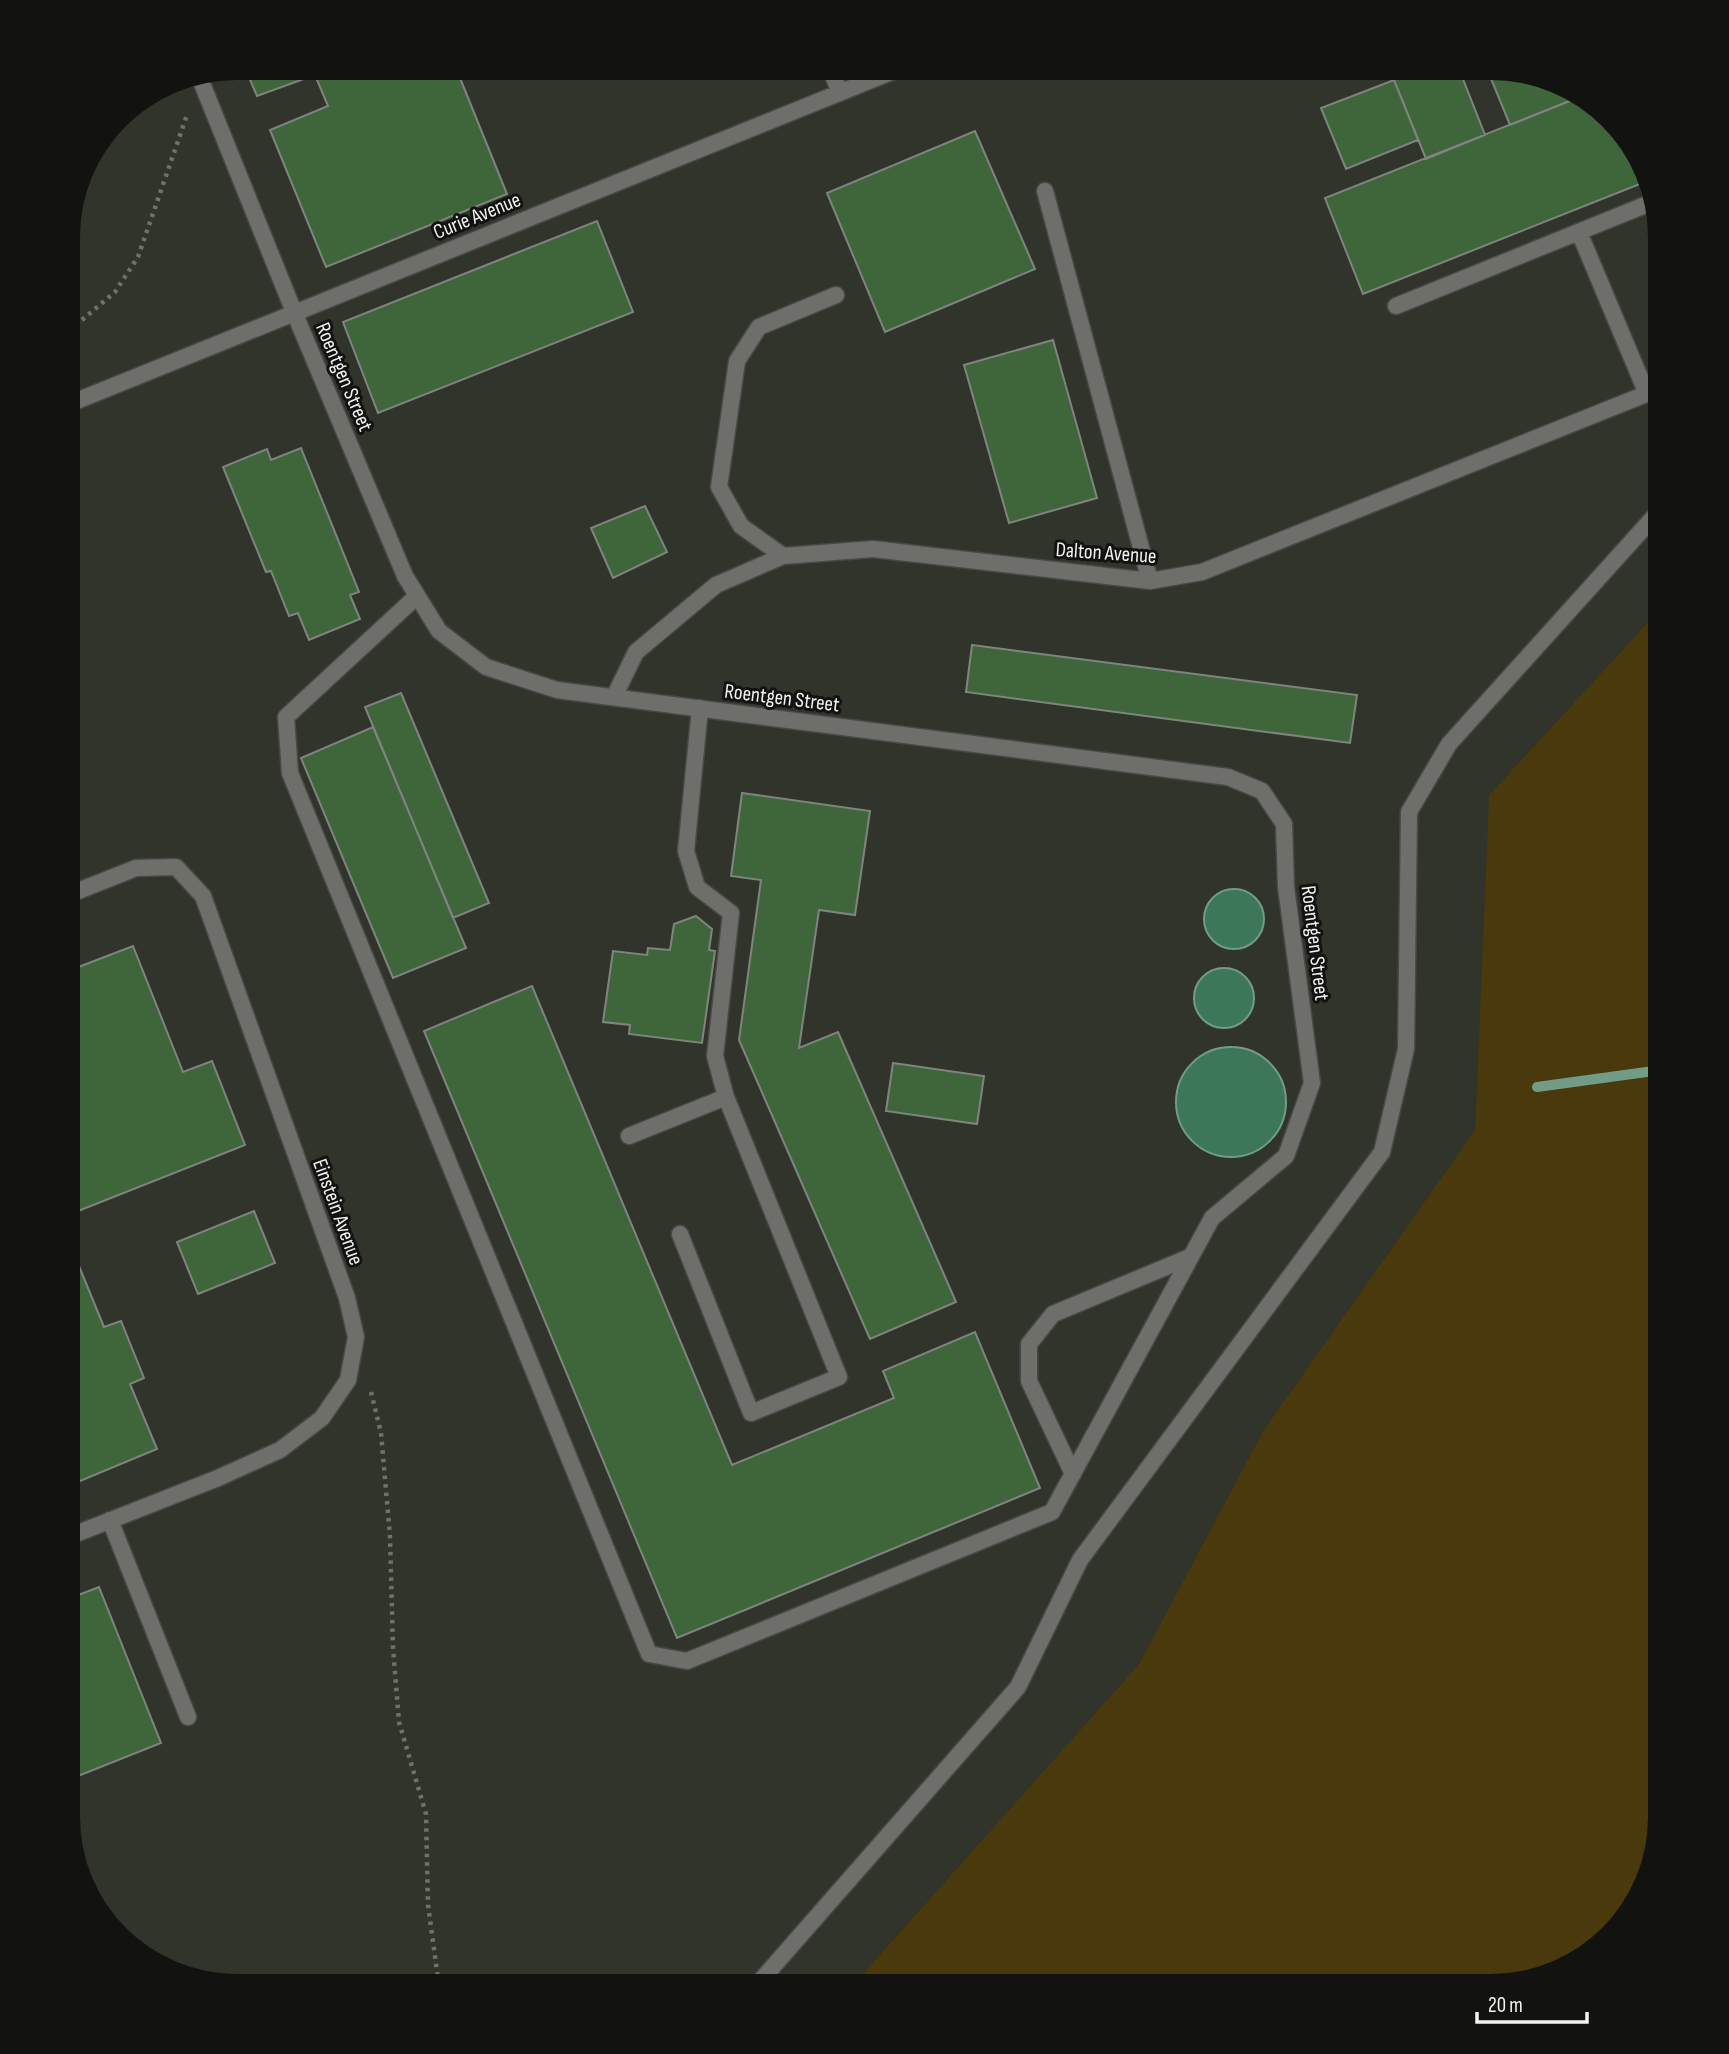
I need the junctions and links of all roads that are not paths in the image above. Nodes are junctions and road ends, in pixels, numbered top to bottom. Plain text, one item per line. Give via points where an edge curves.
1 (836, 81) edge
2 (869, 81) edge
3 (202, 85) edge
4 (840, 93) junction
5 (1045, 191) dead end
6 (1645, 205) edge
7 (1579, 232) junction
8 (836, 295) dead end
9 (1396, 306) dead end
10 (294, 312) junction
11 (1648, 378) edge
12 (1648, 393) edge
13 (81, 399) edge
14 (1648, 523) edge
15 (783, 556) junction
16 (1150, 581) junction
17 (417, 596) junction
18 (614, 697) junction
19 (700, 708) junction
20 (81, 890) edge
21 (726, 1097) junction
22 (629, 1136) dead end
23 (680, 1234) dead end
24 (1190, 1257) junction
25 (1073, 1474) junction
26 (110, 1520) junction
27 (81, 1532) edge
28 (188, 1717) dead end
29 (767, 1974) edge

1 - 4 lane
2 - 4 lane, Curie Avenue
3 - 10 lane, Roentgen Street
4 - 10 lane, Curie Avenue
5 - 16 lane
6 - 7 lane
7 - 9 lane
7 - 11 lane
8 - 15 lane via 759,327 737,361 719,487 741,526
10 - 13 lane, Curie Avenue
10 - 17 lane, Roentgen Street
12 - 16 lane, Dalton Avenue via 1202,572
14 - 29 lane via 1449,744 1409,813 1406,1049 1382,1152 1080,1560 1018,1687
15 - 16 lane, Dalton Avenue via 873,550
15 - 18 lane, Dalton Avenue via 716,585 636,652
17 - 18 lane, Roentgen Street via 439,631 486,667 558,690
17 - 25 lane via 286,717 290,773 649,1654 687,1661 1052,1511
18 - 19 lane, Roentgen Street
19 - 21 lane via 686,851 697,887 731,913 715,1056
19 - 24 lane, Roentgen Street via 1228,777 1262,791 1284,824 1286,887 1312,1083 1286,1156 1212,1218
20 - 26 lane, Einstein Avenue via 136,868 176,867 203,896 347,1298 356,1337 348,1380 322,1418 280,1450
21 - 22 lane
21 - 23 lane via 839,1377 751,1413
24 - 25 lane
24 - 25 lane via 1053,1314 1029,1344 1029,1381
26 - 27 lane, Einstein Avenue
26 - 28 lane

